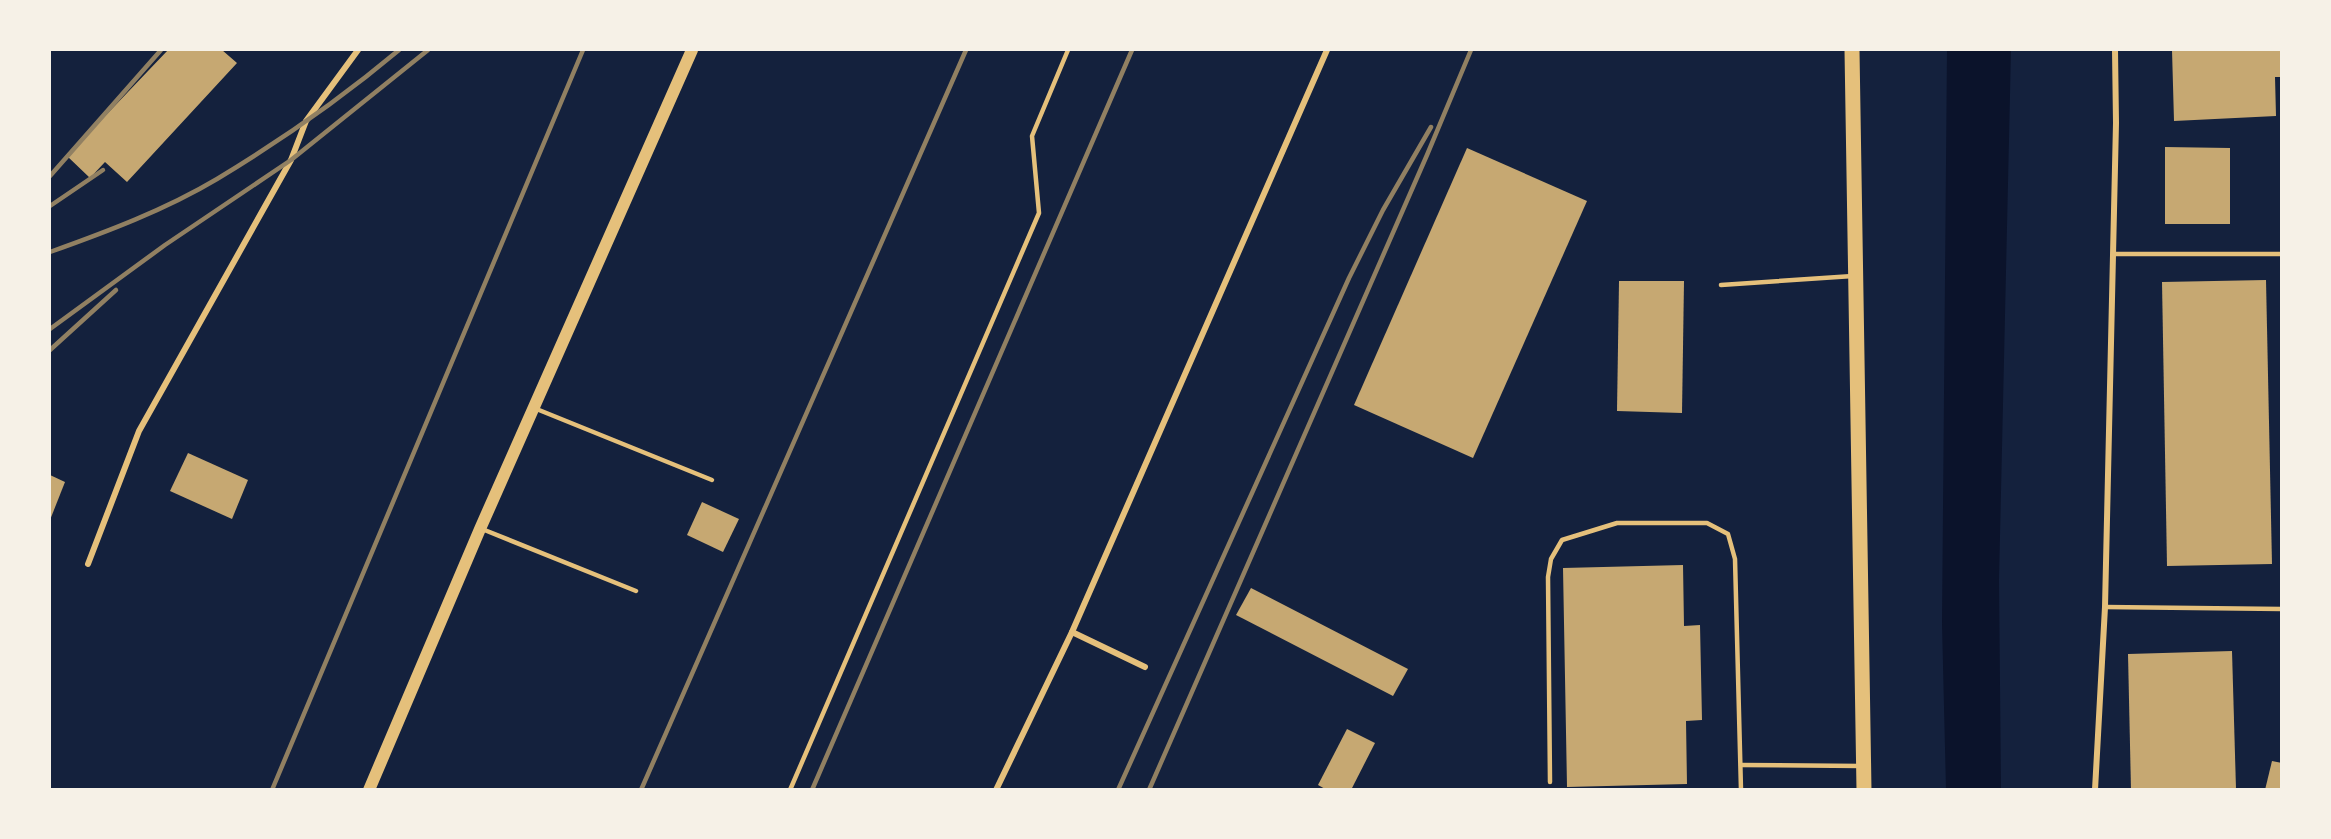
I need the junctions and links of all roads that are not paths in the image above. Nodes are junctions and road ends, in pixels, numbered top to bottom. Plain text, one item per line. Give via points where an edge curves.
1 (357, 50) edge
2 (692, 50) edge
3 (1068, 50) edge
4 (1327, 50) edge
5 (1852, 50) edge
6 (2115, 50) edge
7 (2114, 254) junction
8 (2282, 254) edge
9 (1855, 276) junction
10 (1721, 285) dead end
11 (534, 408) junction
12 (712, 480) dead end
13 (480, 529) junction
14 (88, 564) dead end
15 (636, 591) dead end
16 (2105, 607) junction
17 (2282, 609) edge
18 (1072, 632) junction
19 (1145, 667) dead end
20 (1741, 765) junction
21 (1864, 766) junction
22 (1550, 782) dead end
23 (369, 789) edge
24 (790, 789) edge
25 (996, 789) edge
26 (1741, 789) edge
27 (1864, 789) edge
28 (2095, 789) edge

1 - 14 street via 306,121 291,160 139,431
2 - 11 main road
3 - 24 lane via 1032,136 1039,213
4 - 18 street
5 - 9 main road
6 - 7 street
7 - 8 lane
7 - 16 street
9 - 10 lane
9 - 21 main road
11 - 12 lane
11 - 13 main road
13 - 15 lane
13 - 23 main road
16 - 17 lane
16 - 28 street
18 - 19 street
18 - 25 street
20 - 21 lane
20 - 22 lane via 1735,559 1728,534 1707,523 1617,524 1562,540 1551,559
20 - 26 lane
21 - 27 main road

